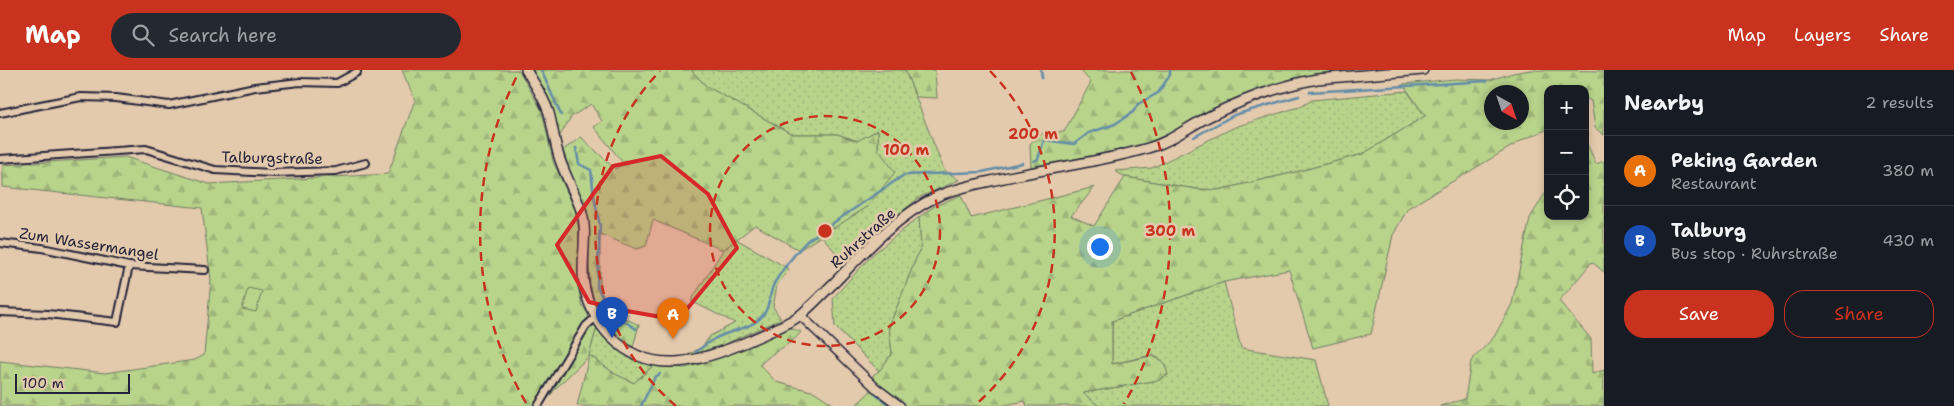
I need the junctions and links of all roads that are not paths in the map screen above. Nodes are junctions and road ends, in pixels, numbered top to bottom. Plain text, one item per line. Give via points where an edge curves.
1 (526, 70) edge
2 (1423, 70) edge
3 (357, 72) dead end
4 (0, 113) edge
5 (0, 159) edge
6 (366, 163) dead end
7 (0, 243) edge
8 (130, 266) junction
9 (205, 270) dead end
10 (0, 312) edge
11 (800, 315) junction
12 (596, 317) junction
13 (538, 406) edge
14 (900, 406) edge

1 - 12 main road, Ruhrstraße via 548,110 559,158 581,210 585,230 584,283
2 - 11 main road, Ruhrstraße via 1302,81 1255,96 1209,116 1153,147 975,184 937,197 872,244
3 - 4 street via 337,83 300,82 169,105 81,97
5 - 6 street, Talburgstraße via 146,149 215,170 274,173 336,171
7 - 8 street, Zum Wassermangel
8 - 9 street, Zum Wassermangel
8 - 10 street via 116,322
11 - 12 main road, Ruhrstraße via 733,348 683,362 662,362 635,354 610,336
11 - 14 street via 876,388
12 - 13 street via 586,326

